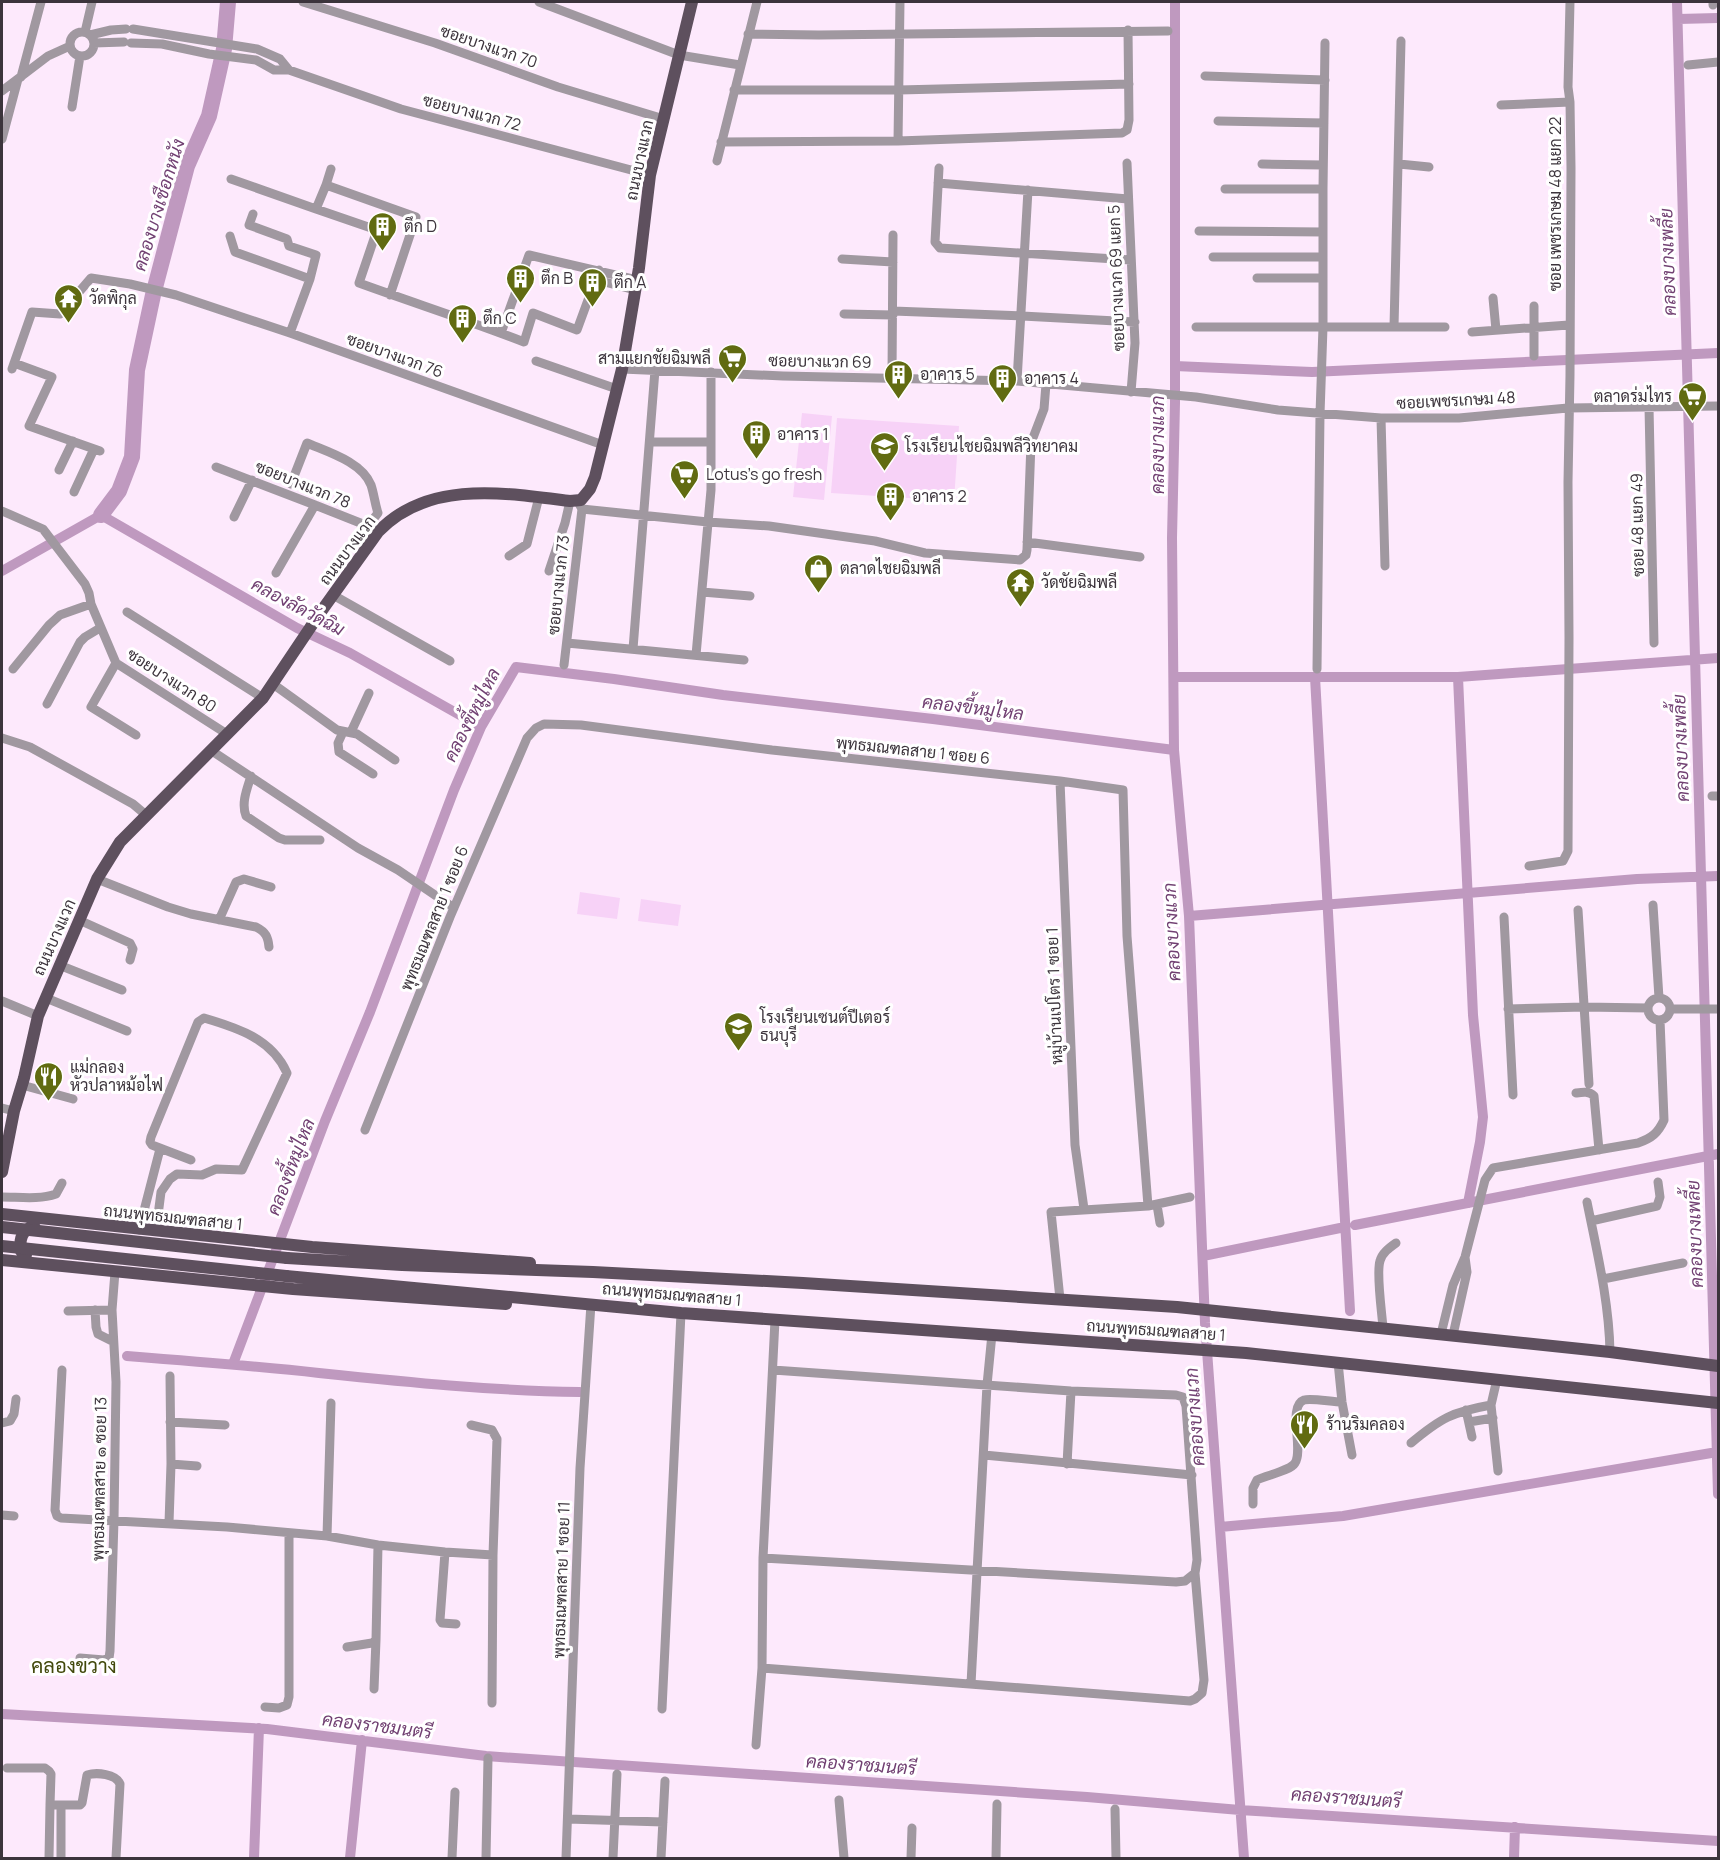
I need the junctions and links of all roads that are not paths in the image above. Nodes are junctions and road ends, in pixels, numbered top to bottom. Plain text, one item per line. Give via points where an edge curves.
1 (41, 2) edge
2 (92, 2) edge
3 (303, 2) edge
4 (538, 2) edge
5 (692, 2) edge
6 (757, 2) edge
7 (900, 2) edge
8 (1570, 2) edge
9 (1128, 30) junction
10 (1168, 31) dead end
11 (748, 34) junction
12 (899, 35) junction
13 (90, 37) junction
14 (1401, 41) dead end
15 (1325, 43) dead end
16 (70, 46) junction
17 (679, 55) junction
18 (80, 56) junction
19 (1719, 62) edge
20 (740, 65) junction
21 (1688, 65) dead end
22 (289, 70) junction
23 (1205, 76) dead end
24 (19, 78) junction
25 (1325, 80) junction
26 (1129, 84) junction
27 (734, 90) junction
28 (899, 90) junction
29 (2, 91) edge
30 (1570, 102) junction
31 (1501, 105) dead end
32 (72, 107) dead end
33 (664, 119) junction
34 (1218, 121) dead end
35 (1324, 123) junction
36 (2, 139) edge
37 (898, 141) junction
38 (722, 142) junction
39 (717, 161) dead end
40 (1127, 163) dead end
41 (1262, 164) dead end
42 (1399, 164) junction
43 (1323, 165) junction
44 (1430, 167) dead end
45 (939, 168) dead end
46 (650, 175) junction
47 (231, 179) dead end
48 (938, 183) junction
49 (1225, 189) dead end
50 (1323, 189) junction
51 (1028, 190) junction
52 (1128, 199) junction
53 (316, 209) junction
54 (253, 214) dead end
55 (1199, 231) dead end
56 (1323, 232) junction
57 (893, 235) dead end
58 (230, 236) dead end
59 (1024, 254) junction
60 (1213, 257) dead end
61 (1323, 257) junction
62 (842, 259) dead end
63 (1131, 260) junction
64 (893, 262) junction
65 (598, 275) junction
66 (1257, 278) dead end
67 (1323, 278) junction
68 (310, 279) junction
69 (636, 285) junction
70 (390, 295) junction
71 (1493, 298) dead end
72 (1534, 306) dead end
73 (893, 313) junction
74 (844, 314) dead end
75 (1022, 316) junction
76 (1135, 322) junction
77 (1569, 325) junction
78 (1196, 327) dead end
79 (1323, 327) junction
80 (1394, 327) junction
81 (1445, 327) dead end
82 (1534, 328) junction
83 (1496, 330) junction
84 (1472, 332) dead end
85 (290, 333) junction
86 (501, 333) junction
87 (1534, 356) dead end
88 (536, 361) dead end
89 (622, 369) junction
90 (655, 370) junction
91 (711, 372) junction
92 (892, 377) junction
93 (1017, 381) junction
94 (1046, 384) junction
95 (617, 389) junction
96 (1131, 392) junction
97 (1196, 397) joint
98 (1719, 406) edge
99 (1649, 407) junction
100 (1568, 408) junction
101 (1320, 414) junction
102 (1381, 417) junction
103 (73, 441) junction
104 (650, 442) junction
105 (711, 442) junction
106 (603, 445) junction
107 (216, 467) dead end
108 (59, 470) dead end
109 (252, 480) junction
110 (291, 484) dead end
111 (74, 492) dead end
112 (539, 497) junction
113 (576, 503) junction
114 (315, 505) junction
115 (2, 511) edge
116 (644, 516) junction
117 (234, 517) dead end
118 (708, 522) junction
119 (373, 529) junction
120 (1027, 542) junction
121 (509, 556) dead end
122 (1140, 557) dead end
123 (1385, 566) dead end
124 (549, 571) dead end
125 (276, 573) dead end
126 (702, 592) junction
127 (333, 595) junction
128 (750, 596) dead end
129 (90, 604) junction
130 (127, 612) dead end
131 (100, 628) junction
132 (567, 643) junction
133 (1654, 643) dead end
134 (633, 649) junction
135 (696, 655) junction
136 (744, 660) dead end
137 (450, 661) dead end
138 (116, 663) junction
139 (564, 665) dead end
140 (13, 669) dead end
141 (1317, 669) dead end
142 (273, 684) junction
143 (369, 693) dead end
144 (263, 698) junction
145 (46, 704) dead end
146 (347, 732) junction
147 (227, 734) junction
148 (136, 735) dead end
149 (2, 738) edge
150 (212, 751) junction
151 (395, 760) dead end
152 (373, 774) dead end
153 (251, 776) junction
154 (1060, 781) junction
155 (146, 815) junction
156 (320, 840) dead end
157 (1529, 866) dead end
158 (97, 879) junction
159 (271, 886) dead end
160 (1653, 905) dead end
161 (454, 908) junction
162 (1578, 910) dead end
163 (1504, 917) dead end
164 (79, 920) junction
165 (219, 920) junction
166 (269, 947) dead end
167 (130, 960) dead end
168 (59, 966) junction
169 (122, 990) dead end
170 (46, 998) junction
171 (1659, 998) junction
172 (2, 1001) edge
173 (1584, 1007) junction
174 (1648, 1008) junction
175 (1508, 1009) junction
176 (1670, 1009) junction
177 (1716, 1009) edge
178 (38, 1016) junction
179 (1659, 1020) junction
180 (127, 1031) dead end
181 (1589, 1084) dead end
182 (22, 1085) junction
183 (1576, 1093) dead end
184 (1513, 1095) dead end
185 (73, 1099) dead end
186 (8, 1109) edge
187 (365, 1130) dead end
188 (160, 1149) junction
189 (1599, 1150) junction
190 (191, 1160) dead end
191 (2, 1172) edge
192 (1658, 1182) dead end
193 (62, 1183) dead end
194 (2, 1197) edge
195 (1190, 1197) dead end
196 (1587, 1202) dead end
197 (1153, 1205) junction
198 (1084, 1209) junction
199 (2, 1214) edge
200 (1591, 1221) junction
201 (75, 1223) junction
202 (1160, 1223) dead end
203 (2, 1227) edge
204 (139, 1230) junction
205 (156, 1231) junction
206 (1396, 1243) dead end
207 (2, 1246) edge
208 (2, 1260) edge
209 (1683, 1263) dead end
210 (32, 1264) junction
211 (65, 1267) junction
212 (2, 1270) edge
213 (115, 1272) junction
214 (593, 1272) junction
215 (1603, 1279) junction
216 (1060, 1299) junction
217 (591, 1304) junction
218 (95, 1310) junction
219 (112, 1310) junction
220 (68, 1311) dead end
221 (681, 1313) junction
222 (776, 1320) junction
223 (1383, 1328) junction
224 (992, 1334) junction
225 (1447, 1335) junction
226 (112, 1341) junction
227 (1610, 1352) junction
228 (1338, 1362) junction
229 (1719, 1366) edge
230 (62, 1370) dead end
231 (773, 1370) junction
232 (170, 1376) dead end
233 (1497, 1379) junction
234 (987, 1385) junction
235 (1071, 1390) junction
236 (16, 1399) dead end
237 (1342, 1402) junction
238 (1715, 1402) edge
239 (331, 1403) dead end
240 (1491, 1405) junction
241 (1467, 1410) junction
242 (1492, 1418) junction
243 (170, 1422) junction
244 (1469, 1422) junction
245 (2, 1423) edge
246 (225, 1425) dead end
247 (471, 1425) dead end
248 (1472, 1437) dead end
249 (1411, 1443) dead end
250 (984, 1455) junction
251 (1352, 1455) dead end
252 (171, 1464) junction
253 (1067, 1464) junction
254 (196, 1466) dead end
255 (1498, 1471) dead end
256 (1192, 1475) junction
257 (1253, 1504) dead end
258 (2, 1515) edge
259 (14, 1516) dead end
260 (114, 1520) junction
261 (169, 1523) junction
262 (289, 1533) junction
263 (327, 1536) junction
264 (378, 1545) junction
265 (445, 1552) junction
266 (493, 1555) junction
267 (763, 1558) junction
268 (978, 1571) junction
269 (1196, 1573) junction
270 (456, 1624) dead end
271 (376, 1640) junction
272 (347, 1647) dead end
273 (80, 1658) dead end
274 (762, 1668) junction
275 (970, 1684) junction
276 (374, 1689) dead end
277 (492, 1703) dead end
278 (265, 1707) dead end
279 (662, 1709) dead end
280 (756, 1745) dead end
281 (488, 1758) dead end
282 (7, 1768) dead end
283 (617, 1774) dead end
284 (664, 1781) dead end
285 (455, 1792) dead end
286 (839, 1800) dead end
287 (997, 1804) dead end
288 (50, 1805) junction
289 (61, 1805) junction
290 (1115, 1809) dead end
291 (568, 1820) junction
292 (615, 1821) junction
293 (663, 1822) junction
294 (912, 1828) dead end
295 (49, 1858) edge
296 (61, 1858) edge
297 (116, 1858) edge
298 (452, 1858) edge
299 (486, 1858) edge
300 (566, 1858) edge
301 (613, 1858) edge
302 (661, 1858) edge
303 (844, 1858) edge
304 (911, 1858) edge
305 (996, 1858) edge
306 (1116, 1858) edge

1 - 24 street
2 - 13 street
3 - 33 street, ซอยบางแวก 70
4 - 17 street
5 - 17 main road, ถนนบางแวก
6 - 11 street
7 - 12 street
8 - 30 street, ซอย เพชรเกษม 48 แยก 22
9 - 10 street
9 - 12 street
9 - 26 street
11 - 12 street
11 - 20 street
12 - 28 street
13 - 16 street via 79,32
13 - 18 street via 90,53
13 - 22 street via 162,44 256,60 274,70
13 - 22 street via 129,29 163,33 257,49 280,59
14 - 42 street
15 - 25 street
16 - 18 street
16 - 24 street via 48,56
17 - 20 street
17 - 33 main road, ถนนบางแวก
18 - 32 street
19 - 21 street
20 - 27 street
22 - 46 street, ซอยบางแวก 72 via 401,109
23 - 25 street
24 - 29 street
24 - 36 street
25 - 35 street
26 - 28 street
26 - 37 street via 1128,127 1122,133
27 - 28 street
27 - 38 street
28 - 37 street
30 - 31 street
30 - 77 street, ซอย เพชรเกษม 48 แยก 22
33 - 46 main road, ถนนบางแวก
34 - 35 street
35 - 43 street
37 - 38 street
38 - 39 street
40 - 52 street, ซอยบางแวก 69 แยก 5
41 - 43 street
42 - 44 street
42 - 80 street
43 - 50 street
45 - 48 street
46 - 69 main road, ถนนบางแวก
47 - 53 street
48 - 51 street
48 - 59 street via 937,246
49 - 50 street
50 - 56 street
51 - 52 street
51 - 59 street
52 - 63 street, ซอยบางแวก 69 แยก 5
53 - 70 street via 377,230 359,283
53 - 70 street via 328,177 416,217
54 - 68 street via 249,225 316,255
55 - 56 street
56 - 61 street
57 - 64 street
58 - 68 street via 235,252
59 - 63 street
59 - 75 street
60 - 61 street
61 - 67 street
62 - 64 street
63 - 76 street, ซอยบางแวก 69 แยก 5
64 - 73 street
65 - 69 street
65 - 86 street via 529,255
65 - 86 street via 577,330 533,314 524,342
66 - 67 street
67 - 79 street
68 - 85 street
69 - 89 main road, ถนนบางแวก
70 - 86 street
71 - 83 street
72 - 82 street
73 - 74 street
73 - 75 street
73 - 92 street
75 - 76 street
75 - 93 street
76 - 96 street, ซอยบางแวก 69 แยก 5
77 - 82 street
77 - 100 street, ซอย เพชรเกษม 48 แยก 22
78 - 79 street
79 - 80 street
79 - 101 street
80 - 81 street
82 - 83 street
82 - 87 street
83 - 84 street
85 - 103 street, ซอยบางแวก 76 via 176,295 92,278 60,314 32,312 13,366 52,377 29,426
85 - 106 street, ซอยบางแวก 76
88 - 95 street
89 - 90 street, ซอยบางแวก 69
89 - 95 main road, ถนนบางแวก
90 - 91 street, ซอยบางแวก 69
90 - 104 street
91 - 92 street, ซอยบางแวก 69
91 - 105 street
92 - 93 street, ซอยบางแวก 69
93 - 94 street, ซอยบางแวก 69
94 - 96 street, ซอยบางแวก 69
94 - 120 street via 1042,416 1031,443
95 - 106 main road, ถนนบางแวก
96 - 97 street, ซอยบางแวก 69
97 - 101 street, ซอยเพชรเกษม 48
98 - 99 street, ซอยเพชรเกษม 48
99 - 100 street, ซอยเพชรเกษม 48
99 - 133 street, ซอย 48 แยก 49
100 - 102 street, ซอยเพชรเกษม 48 via 1459,418
100 - 157 street, ซอย เพชรเกษม 48 แยก 22 via 1568,851 1563,861
101 - 102 street, ซอยเพชรเกษม 48
101 - 141 street
102 - 123 street
103 - 108 street
103 - 111 street via 97,450
104 - 105 street
104 - 116 street
105 - 118 street
106 - 113 main road, ถนนบางแวก via 590,489
107 - 109 street, ซอยบางแวก 78
109 - 114 street, ซอยบางแวก 78
109 - 117 street
110 - 119 street via 308,443 350,463 370,483 378,513
112 - 113 main road, ถนนบางแวก
112 - 119 main road, ถนนบางแวก via 489,492 453,495 417,505
112 - 121 street via 527,544
113 - 116 street
113 - 124 street
113 - 132 street, ซอยบางแวก 73
114 - 119 street, ซอยบางแวก 78
114 - 125 street
115 - 129 street, ซอยบางแวก 80 via 43,529 85,584
116 - 118 street
116 - 134 street
118 - 120 street via 770,526 875,541 925,553 1010,561 1023,559
118 - 126 street
119 - 127 main road, ถนนบางแวก
120 - 122 street
126 - 128 street
126 - 135 street
127 - 137 street
127 - 142 main road, ถนนบางแวก
129 - 131 street, ซอยบางแวก 80
129 - 140 street via 60,615
130 - 144 street
131 - 138 street, ซอยบางแวก 80
131 - 145 street via 80,642
132 - 134 street
132 - 139 street, ซอยบางแวก 73
134 - 135 street
135 - 136 street
138 - 147 street, ซอยบางแวก 80
138 - 148 street via 91,707
142 - 144 main road, ถนนบางแวก
142 - 146 street via 337,730
143 - 146 street
144 - 147 main road, ถนนบางแวก
146 - 151 street via 357,734
146 - 152 street via 338,743 339,752
147 - 150 main road, ถนนบางแวก
149 - 155 street via 30,747
150 - 153 street
150 - 155 main road, ถนนบางแวก
153 - 156 street via 244,801 246,816 285,840
153 - 161 street
154 - 161 street, พุทธมณฑลสาย 1 ซอย 6 via 581,725 544,724 527,738
154 - 197 street, พุทธมณฑลสาย 1 ซอย 6 via 1123,790 1127,936
154 - 198 street, หมู่บ้านเปโตร 1 ซอย 1 via 1075,1144
155 - 158 main road, ถนนบางแวก via 120,842
158 - 164 main road, ถนนบางแวก
158 - 165 street via 168,907
159 - 165 street via 244,879 236,882
160 - 171 street
161 - 187 street, พุทธมณฑลสาย 1 ซอย 6
162 - 173 street
163 - 175 street
164 - 167 street via 130,943
164 - 168 main road, ถนนบางแวก
165 - 166 street via 256,927 265,932
168 - 169 street
168 - 170 main road, ถนนบางแวก
170 - 178 main road, ถนนบางแวก
170 - 180 street
171 - 174 street
171 - 176 street via 1667,1001
172 - 178 street
173 - 174 street
173 - 175 street
173 - 181 street
174 - 179 street
175 - 184 street
176 - 177 street
176 - 179 street via 1667,1017
178 - 182 main road, ถนนบางแวก
179 - 189 street via 1664,1120 1659,1131 1638,1143
182 - 185 street
182 - 186 main road, ถนนบางแวก
183 - 189 street via 1594,1096
186 - 191 main road, ถนนบางแวก
188 - 190 street
188 - 204 street
188 - 205 street via 152,1145 151,1137 200,1019 227,1025 262,1041 284,1066 287,1073 244,1168 216,1169 202,1175 177,1174 170,1179 161,1192
189 - 225 street via 1492,1168 1481,1192 1466,1257 1453,1285
192 - 200 street via 1657,1206
193 - 194 street via 56,1194 50,1196
195 - 197 street
196 - 200 street
197 - 198 street
197 - 202 street
198 - 216 street via 1051,1212
199 - 201 main road, ถนนพุทธมณฑลสาย 1
200 - 215 street
201 - 204 main road, ถนนพุทธมณฑลสาย 1
201 - 211 main road via 31,1226 19,1240 21,1251 27,1256
203 - 214 main road, ถนนพุทธมณฑลสาย 1, bridge via 287,1258
204 - 205 main road, ถนนพุทธมณฑลสาย 1
205 - 214 main road, ถนนพุทธมณฑลสาย 1 via 513,1261
206 - 223 street via 1380,1259
207 - 217 main road, ถนนพุทธมณฑลสาย 1, bridge
208 - 210 main road, ถนนพุทธมณฑลสาย 1
209 - 215 street
210 - 211 main road, ถนนพุทธมณฑลสาย 1
210 - 212 main road
211 - 213 main road, ถนนพุทธมณฑลสาย 1
213 - 217 main road, ถนนพุทธมณฑลสาย 1 via 511,1304
213 - 219 street, พุทธมณฑลสาย ๑ ซอย 13
214 - 216 main road, ถนนพุทธมณฑลสาย 1
215 - 227 street
216 - 223 main road, ถนนพุทธมณฑลสาย 1
217 - 221 main road, ถนนพุทธมณฑลสาย 1
217 - 291 street, พุทธมณฑลสาย 1 ซอย 11 via 580,1468
218 - 219 street
218 - 220 street
218 - 226 street via 98,1334
219 - 226 street, พุทธมณฑลสาย ๑ ซอย 13
221 - 222 main road, ถนนพุทธมณฑลสาย 1
221 - 279 street
222 - 224 main road, ถนนพุทธมณฑลสาย 1
222 - 231 street
223 - 225 main road, ถนนพุทธมณฑลสาย 1
224 - 228 main road, ถนนพุทธมณฑลสาย 1
224 - 234 street
225 - 227 main road, ถนนพุทธมณฑลสาย 1
226 - 260 street, พุทธมณฑลสาย ๑ ซอย 13 via 116,1382
227 - 229 main road, ถนนพุทธมณฑลสาย 1
228 - 233 main road, ถนนพุทธมณฑลสาย 1
228 - 237 street
230 - 260 street via 57,1516
231 - 234 street
231 - 267 street
232 - 243 street
233 - 238 main road, ถนนพุทธมณฑลสาย 1
233 - 240 street
234 - 235 street
234 - 250 street
235 - 253 street
235 - 256 street via 1183,1397
236 - 245 street via 14,1414
237 - 251 street
237 - 257 street via 1305,1400 1299,1404 1297,1462 1291,1468 1257,1480
239 - 263 street
240 - 241 street
240 - 242 street
241 - 244 street
241 - 249 street via 1440,1420
242 - 244 street
242 - 255 street
243 - 246 street
243 - 252 street
244 - 248 street
247 - 266 street via 492,1430 496,1439
250 - 253 street
250 - 268 street
252 - 254 street
252 - 261 street
253 - 256 street
256 - 269 street
258 - 259 street
260 - 261 street
260 - 273 street, พุทธมณฑลสาย ๑ ซอย 13 via 109,1658
261 - 262 street
262 - 263 street
262 - 278 street via 289,1698 287,1705 279,1708
263 - 264 street
264 - 265 street
264 - 271 street
265 - 266 street
265 - 270 street via 440,1620
266 - 277 street
267 - 268 street
267 - 274 street
268 - 269 street via 1176,1582
268 - 275 street
269 - 275 street via 1204,1680 1202,1693 1196,1699
271 - 272 street
271 - 276 street
274 - 275 street
274 - 280 street
281 - 299 street
282 - 288 street via 49,1771
283 - 292 street
284 - 293 street
285 - 298 street
286 - 303 street
287 - 305 street
288 - 289 street
288 - 295 street
289 - 296 street
289 - 297 street via 82,1803 87,1775 91,1773 118,1779
290 - 306 street
291 - 292 street
291 - 300 street, พุทธมณฑลสาย 1 ซอย 11
292 - 293 street
292 - 301 street
293 - 302 street
294 - 304 street

